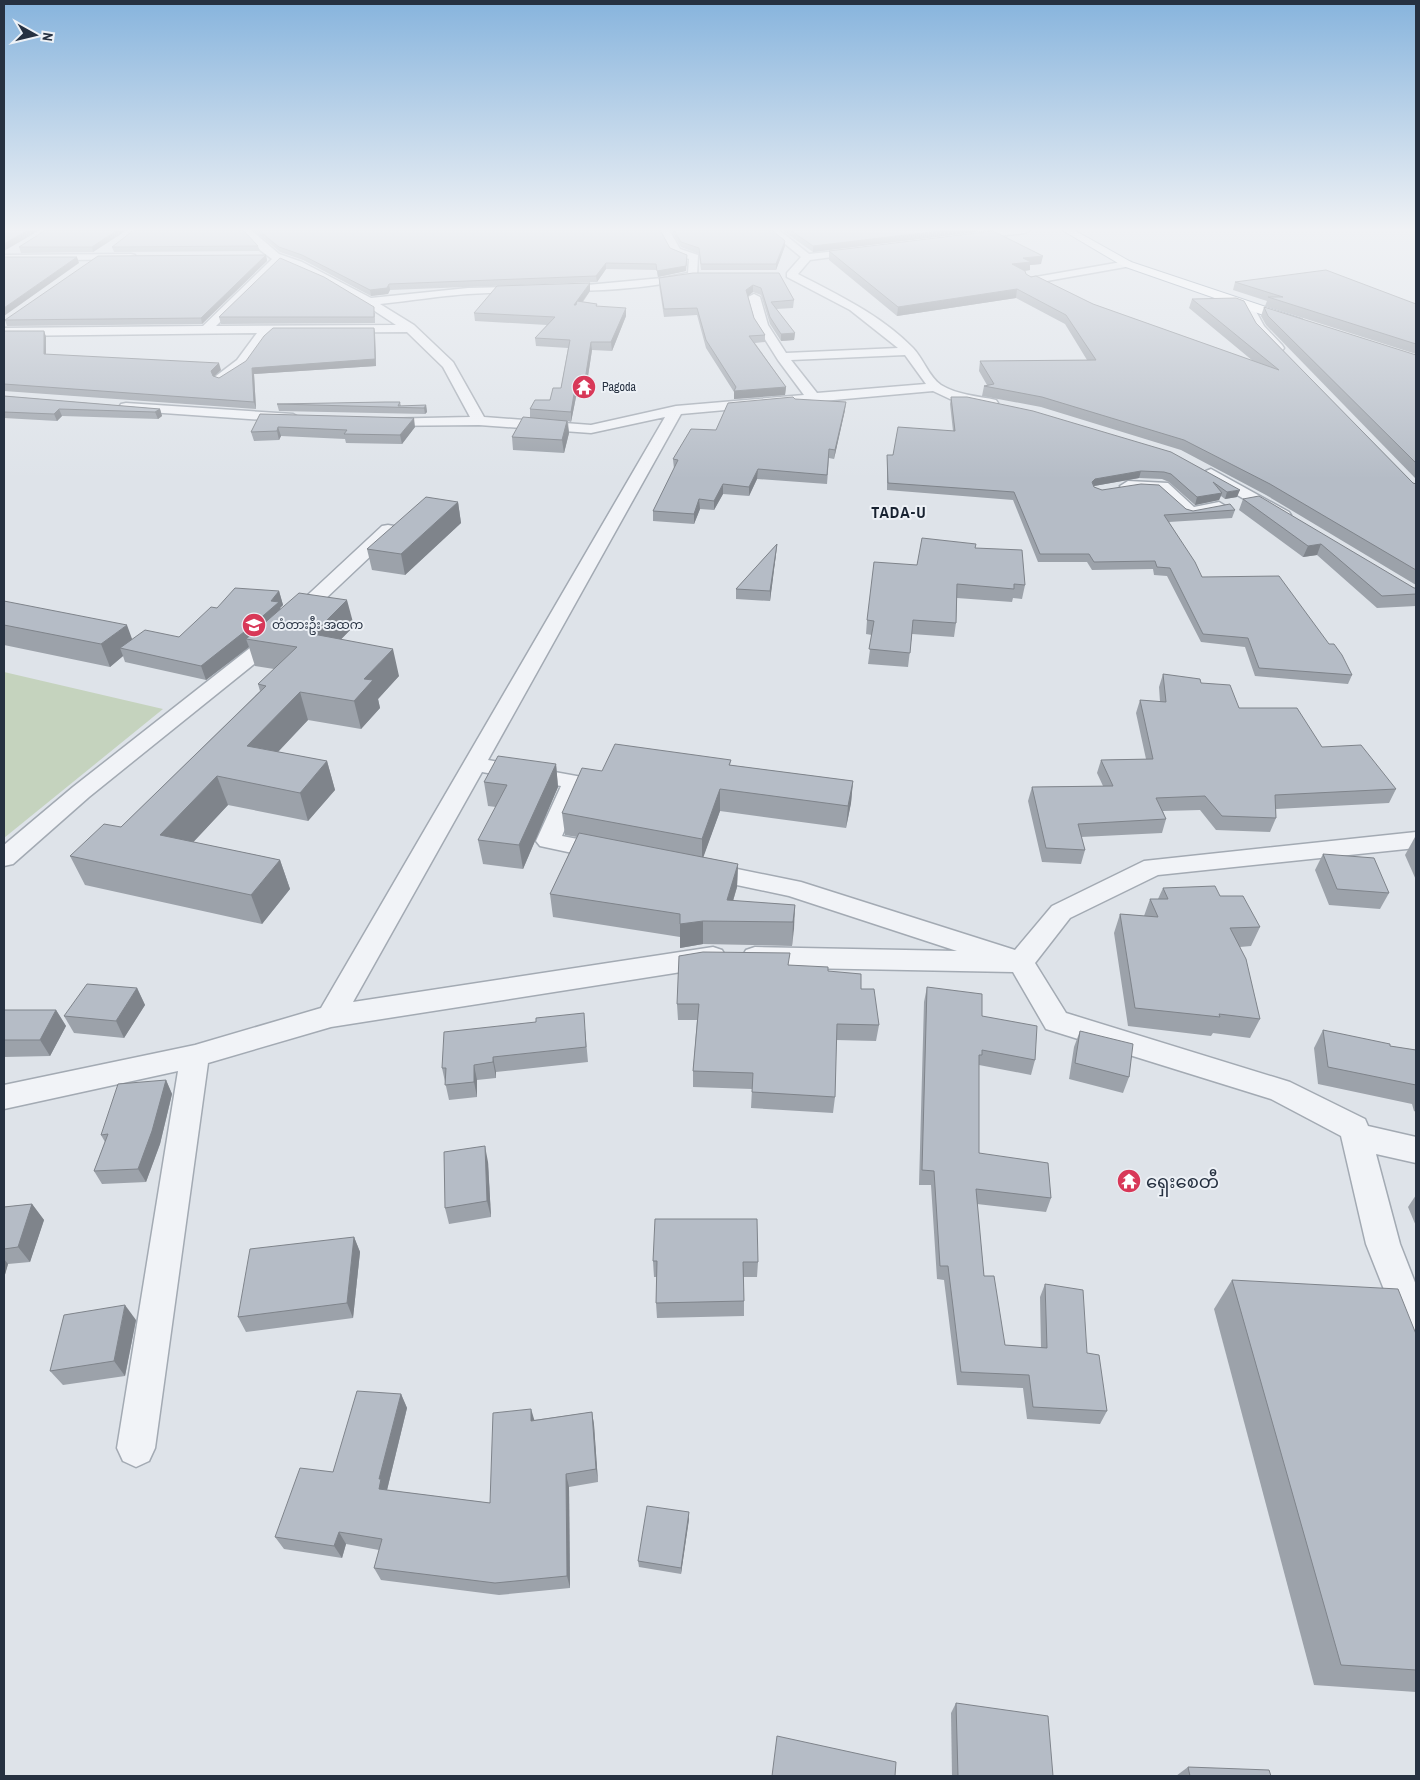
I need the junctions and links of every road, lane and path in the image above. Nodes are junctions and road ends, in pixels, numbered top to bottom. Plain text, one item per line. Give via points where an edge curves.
1 (222, 313) edge
2 (386, 313) edge
3 (759, 313) edge
4 (861, 313) edge
5 (1252, 313) edge
6 (1270, 313) edge
7 (1309, 326) edge
8 (410, 328) junction
9 (207, 329) junction
10 (266, 329) junction
11 (4, 332) edge
12 (909, 351) junction
13 (782, 356) junction
14 (1287, 356) edge
15 (221, 379) edge
16 (935, 387) junction
17 (814, 398) junction
18 (111, 406) edge
19 (1008, 406) edge
20 (676, 410) junction
21 (306, 418) edge
22 (479, 421) junction
23 (364, 422) edge
24 (1200, 468) edge
25 (1110, 489) edge
26 (1259, 500) junction
27 (1292, 520) edge
28 (388, 530) edge
29 (475, 764) junction
30 (1416, 840) edge
31 (626, 856) edge
32 (4, 858) edge
33 (685, 867) edge
34 (1021, 962) junction
35 (331, 1016) junction
36 (195, 1056) junction
37 (4, 1097) edge
38 (1356, 1136) junction
39 (1416, 1150) edge
40 (1416, 1328) edge
41 (136, 1448) dead end

1 - 9 street
2 - 8 street
3 - 13 street via 762,325
4 - 12 street
5 - 14 street via 1259,328
6 - 7 highway
8 - 10 street
8 - 22 street via 448,365
9 - 10 street
9 - 11 street
10 - 15 street via 242,363
12 - 13 street
12 - 16 street
13 - 17 street
16 - 17 street
16 - 19 street via 955,396
17 - 20 street
18 - 21 street
20 - 22 street via 591,429
20 - 29 street
22 - 23 street
24 - 26 street
25 - 26 street via 1162,486 1191,512
26 - 27 street
28 - 32 street via 262,648 81,792
29 - 31 street via 574,782 548,841
29 - 35 street
30 - 34 street via 1152,867 1061,912
33 - 34 street via 792,888
34 - 35 street via 703,956
34 - 38 street via 1056,1021 1280,1090 1354,1128
35 - 36 street
36 - 37 street
36 - 41 street
38 - 39 street
38 - 40 street via 1383,1244

